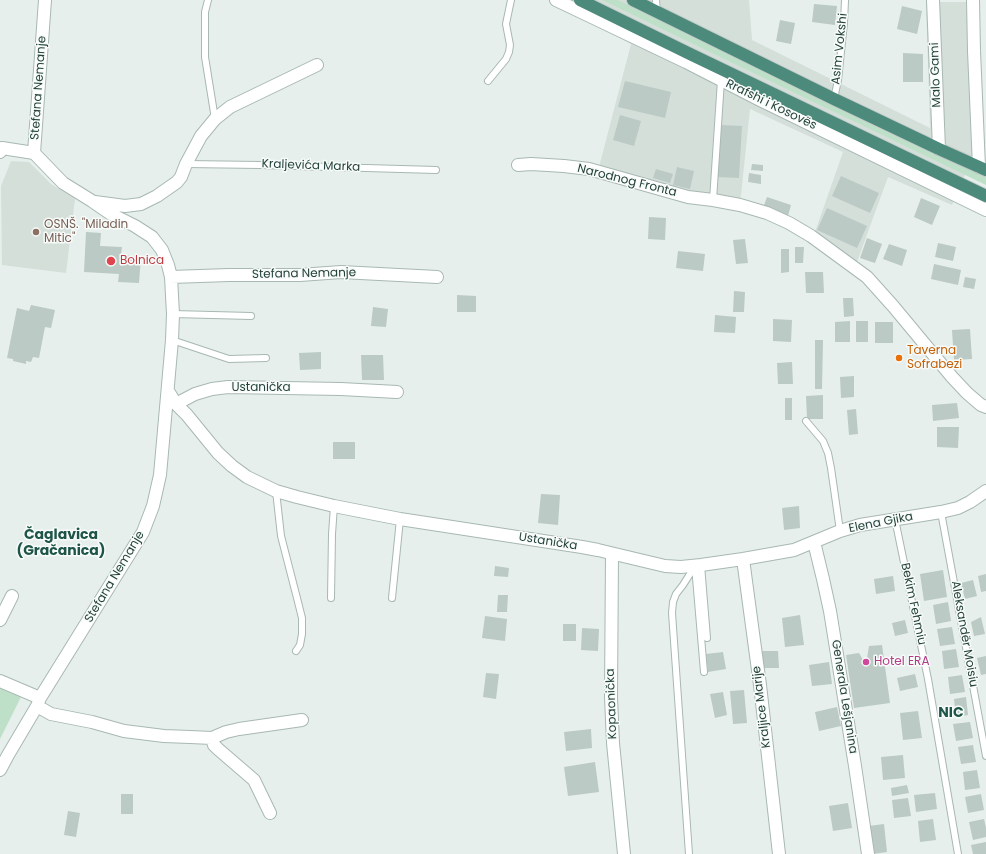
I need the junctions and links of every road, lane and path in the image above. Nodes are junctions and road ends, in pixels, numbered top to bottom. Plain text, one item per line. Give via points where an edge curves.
1 (45, 0) edge
2 (208, 0) edge
3 (511, 0) edge
4 (556, 0) edge
5 (580, 0) edge
6 (632, 0) edge
7 (844, 0) edge
8 (933, 0) edge
9 (973, 0) edge
10 (656, 6) edge
11 (317, 64) dead end
12 (488, 80) dead end
13 (721, 80) junction
14 (834, 99) junction
15 (215, 119) junction
16 (1, 149) edge
17 (939, 149) junction
18 (34, 153) junction
19 (186, 164) junction
20 (518, 165) dead end
21 (983, 169) edge
22 (436, 170) dead end
23 (986, 196) edge
24 (713, 200) junction
25 (92, 201) junction
26 (986, 210) edge
27 (171, 277) junction
28 (437, 277) dead end
29 (173, 314) junction
30 (251, 316) dead end
31 (172, 340) junction
32 (266, 358) dead end
33 (168, 391) junction
34 (397, 392) dead end
35 (176, 404) junction
36 (986, 407) edge
37 (806, 421) dead end
38 (276, 491) junction
39 (986, 491) edge
40 (334, 506) junction
41 (941, 512) junction
42 (400, 519) junction
43 (895, 519) junction
44 (840, 531) junction
45 (814, 542) junction
46 (612, 554) junction
47 (743, 560) junction
48 (698, 565) junction
49 (12, 596) dead end
50 (331, 598) dead end
51 (392, 598) dead end
52 (0, 620) edge
53 (707, 638) dead end
54 (296, 651) dead end
55 (704, 672) dead end
56 (0, 681) edge
57 (38, 702) junction
58 (302, 720) dead end
59 (212, 738) junction
60 (986, 756) edge
61 (0, 770) edge
62 (270, 812) dead end
63 (624, 854) edge
64 (689, 854) edge
65 (779, 854) edge
66 (868, 854) edge
67 (958, 854) edge

1 - 18 street, Stefana Nemanje
2 - 15 lane via 205,12 205,57
3 - 12 lane via 506,24 509,52
4 - 13 street, Rrafshi i Kosovës
5 - 23 highway, Rrafshi i Kosovës
6 - 10 highway
7 - 14 lane, Asim Vokshi via 844,23
8 - 17 street, Malo Gami
9 - 21 street via 974,51
10 - 14 highway
11 - 15 street via 230,107
13 - 24 lane
13 - 26 street, Rrafshi i Kosovës
14 - 17 highway
15 - 19 street via 200,136
16 - 18 street
17 - 21 highway
18 - 25 street, Stefana Nemanje via 63,183
19 - 22 lane, Kraljevića Marka
19 - 25 street via 177,182 141,204 125,206
20 - 24 street, Narodnog Fronta via 589,169 688,196
24 - 36 street, Narodnog Fronta via 767,213 789,223 867,277 952,377 967,393
25 - 27 street, Stefana Nemanje via 152,237 162,250
27 - 28 street, Stefana Nemanje via 341,272
27 - 29 street, Stefana Nemanje
29 - 30 lane
29 - 31 street, Stefana Nemanje
31 - 32 lane via 229,359
31 - 33 street, Stefana Nemanje
33 - 35 street, Ustanička
33 - 57 street, Stefana Nemanje via 160,475 153,506 143,532
34 - 35 street, Ustanička via 342,388 228,387 195,394
35 - 38 street, Ustanička via 232,466 246,477
37 - 44 lane, Elena Gjika via 823,441 828,452
38 - 40 street, Ustanička
38 - 54 lane via 281,536 302,618 302,634
39 - 41 street, Elena Gjika via 958,508
40 - 42 street, Ustanička
40 - 50 lane
41 - 43 street, Elena Gjika
41 - 60 lane, Aleksandër Moisiu
42 - 46 street, Ustanička via 582,547
42 - 51 lane
43 - 44 street, Elena Gjika
43 - 67 lane, Bekim Fehmiu via 928,678
44 - 45 street, Ustanička
45 - 47 street, Ustanička via 794,550
45 - 66 street, Generala Lešjanina via 830,611
46 - 48 street, Ustanička via 665,566
46 - 63 street, Kopaonička via 611,705
47 - 48 street, Ustanička
47 - 65 street, Kraljice Marije
48 - 53 lane
48 - 55 lane
48 - 64 lane via 676,594 672,613
49 - 52 street
56 - 57 street
57 - 59 street via 51,714 124,731
57 - 61 street, Stefana Nemanje
58 - 59 street via 239,729
59 - 62 street via 218,749 254,780

